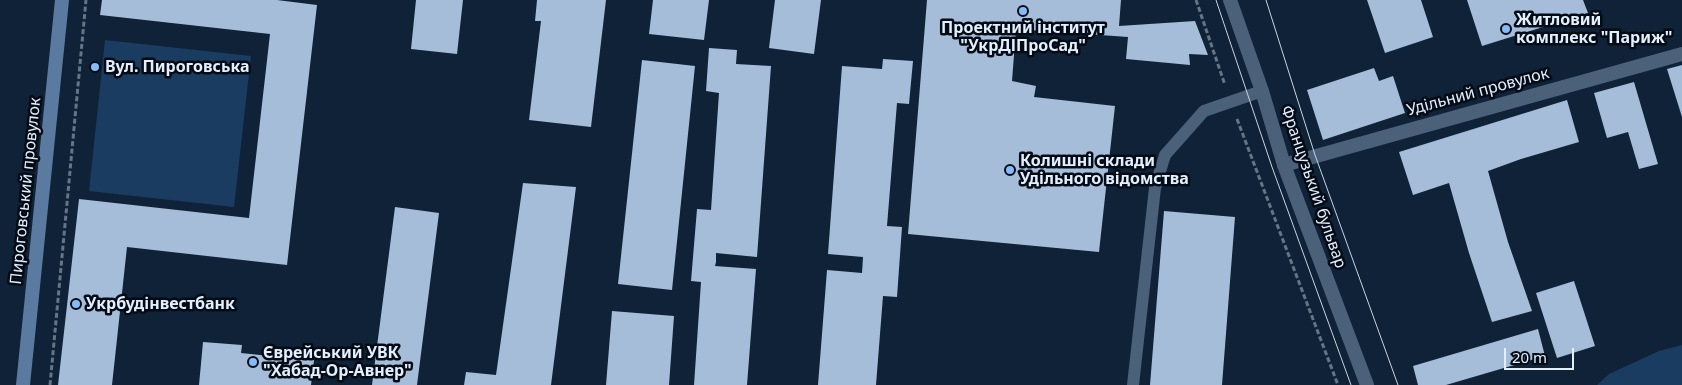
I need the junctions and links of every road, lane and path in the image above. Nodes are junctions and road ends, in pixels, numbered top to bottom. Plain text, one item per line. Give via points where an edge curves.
1 (62, 0) edge
2 (86, 0) edge
3 (1196, 0) edge
4 (1230, 0) edge
5 (1682, 54) edge
6 (1262, 91) junction
7 (1231, 102) junction
8 (1284, 165) junction
9 (23, 385) edge
10 (50, 385) edge
11 (1133, 385) edge
12 (1338, 385) edge
13 (1366, 385) edge

1 - 9 main road, Пироговський провулок
2 - 10 path
3 - 7 path
4 - 6 street, Французький бульвар
5 - 8 street, Удільний провулок
6 - 7 lane
6 - 8 street, Французький бульвар
7 - 11 lane via 1204,111 1165,155 1154,188
7 - 12 path
8 - 13 street, Французький бульвар

